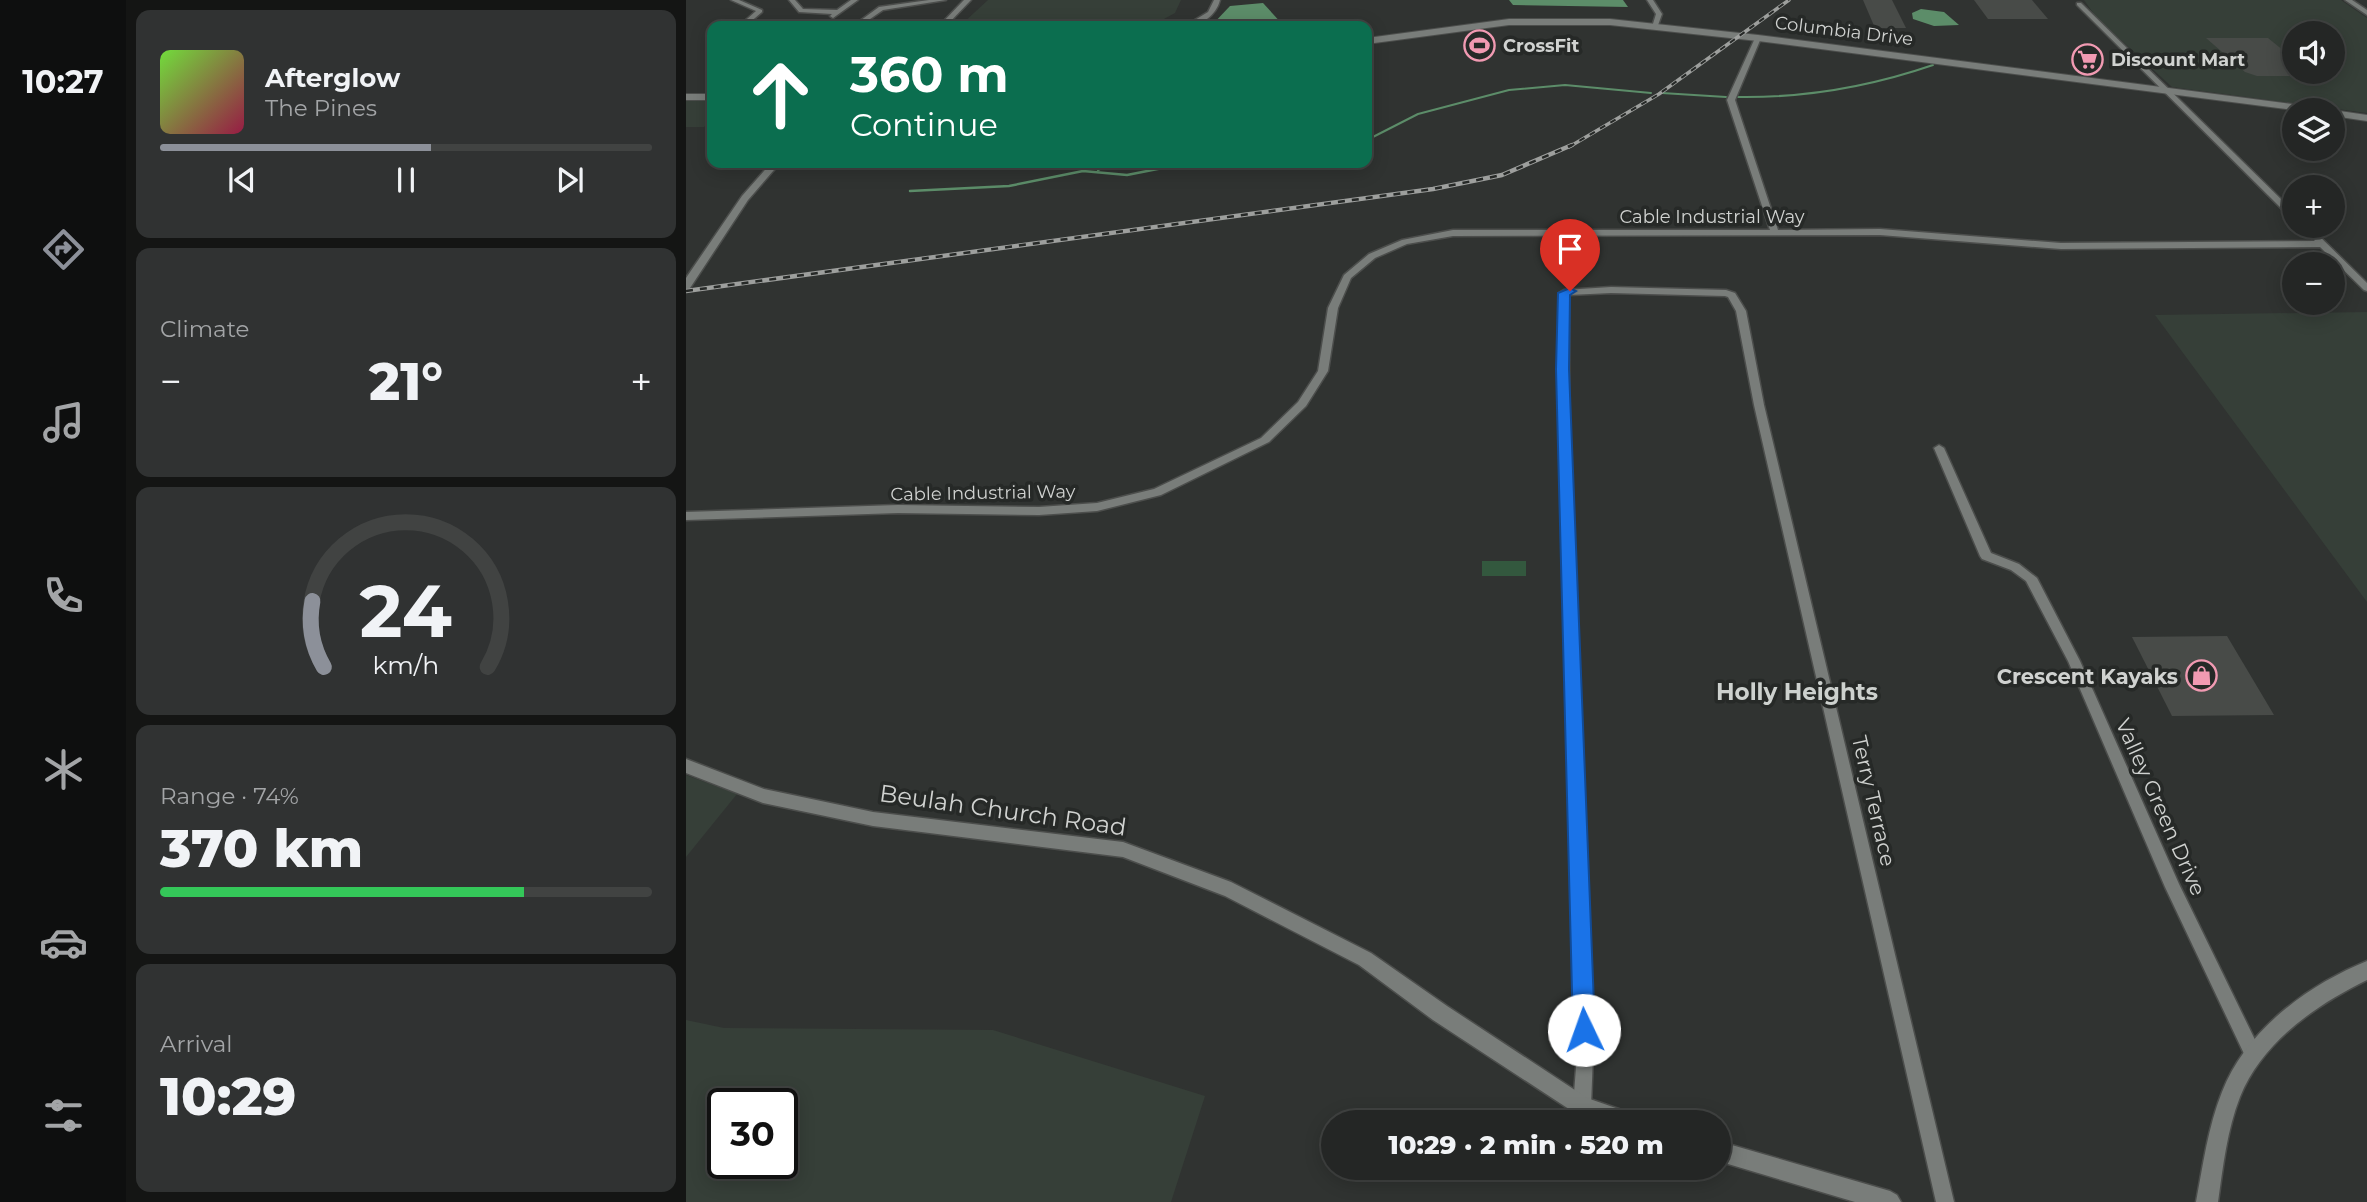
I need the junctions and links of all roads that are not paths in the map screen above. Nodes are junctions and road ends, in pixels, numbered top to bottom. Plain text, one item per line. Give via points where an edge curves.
1 (734, 0) edge
2 (792, 0) edge
3 (855, 0) edge
4 (943, 0) edge
5 (968, 0) edge
6 (1217, 0) edge
7 (1650, 0) edge
8 (2348, 0) edge
9 (2079, 4) dead end
10 (838, 12) junction
11 (2367, 13) edge
12 (749, 21) edge
13 (826, 21) edge
14 (863, 21) edge
15 (948, 21) edge
16 (1196, 21) edge
17 (1655, 27) junction
18 (1758, 38) junction
19 (1372, 40) edge
20 (2166, 90) junction
21 (686, 97) edge
22 (707, 97) edge
23 (2282, 105) edge
24 (2345, 115) edge
25 (2367, 118) edge
26 (772, 168) edge
27 (2282, 204) edge
28 (1775, 233) junction
29 (2317, 238) edge
30 (2323, 244) junction
31 (686, 286) edge
32 (2367, 288) edge
33 (1939, 448) dead end
34 (686, 516) edge
35 (686, 766) edge
36 (2367, 970) edge
37 (2253, 1054) junction
38 (1582, 1106) junction
39 (1594, 1110) edge
40 (1731, 1155) edge
41 (1890, 1202) edge
42 (1945, 1202) edge
43 (2207, 1202) edge

1 - 12 street via 760,11
2 - 10 street via 801,11
3 - 10 street
4 - 14 street via 881,8
5 - 15 street
6 - 16 street via 1216,8
7 - 17 street via 1659,14
8 - 11 street
9 - 20 street
10 - 13 street
17 - 18 main road, Columbia Drive
17 - 19 main road, Columbia Drive via 1509,22
18 - 20 main road, Columbia Drive
18 - 28 street via 1731,100
20 - 23 main road, Columbia Drive
20 - 27 street
21 - 22 main road
24 - 25 main road
26 - 31 street
28 - 30 street, Cable Industrial Way via 1880,232 2061,246
28 - 34 street, Cable Industrial Way via 1453,233 1372,256 1347,277 1333,308 1323,371 1302,404 1265,440 1157,492 1097,507 1039,511 898,509
29 - 30 street
30 - 32 street
33 - 37 street, Valley Green Drive via 1986,556 2031,578 2074,661 2173,887
35 - 38 street, Beulah Church Road via 763,796 877,820 1123,850 1231,890 1365,959
36 - 37 street via 2299,1007
37 - 43 street via 2223,1115
38 - 39 street, Beulah Church Road
38 - 42 street, Terry Terrace via 1585,1055 1564,433 1564,293 1726,293 1741,311
40 - 41 street

